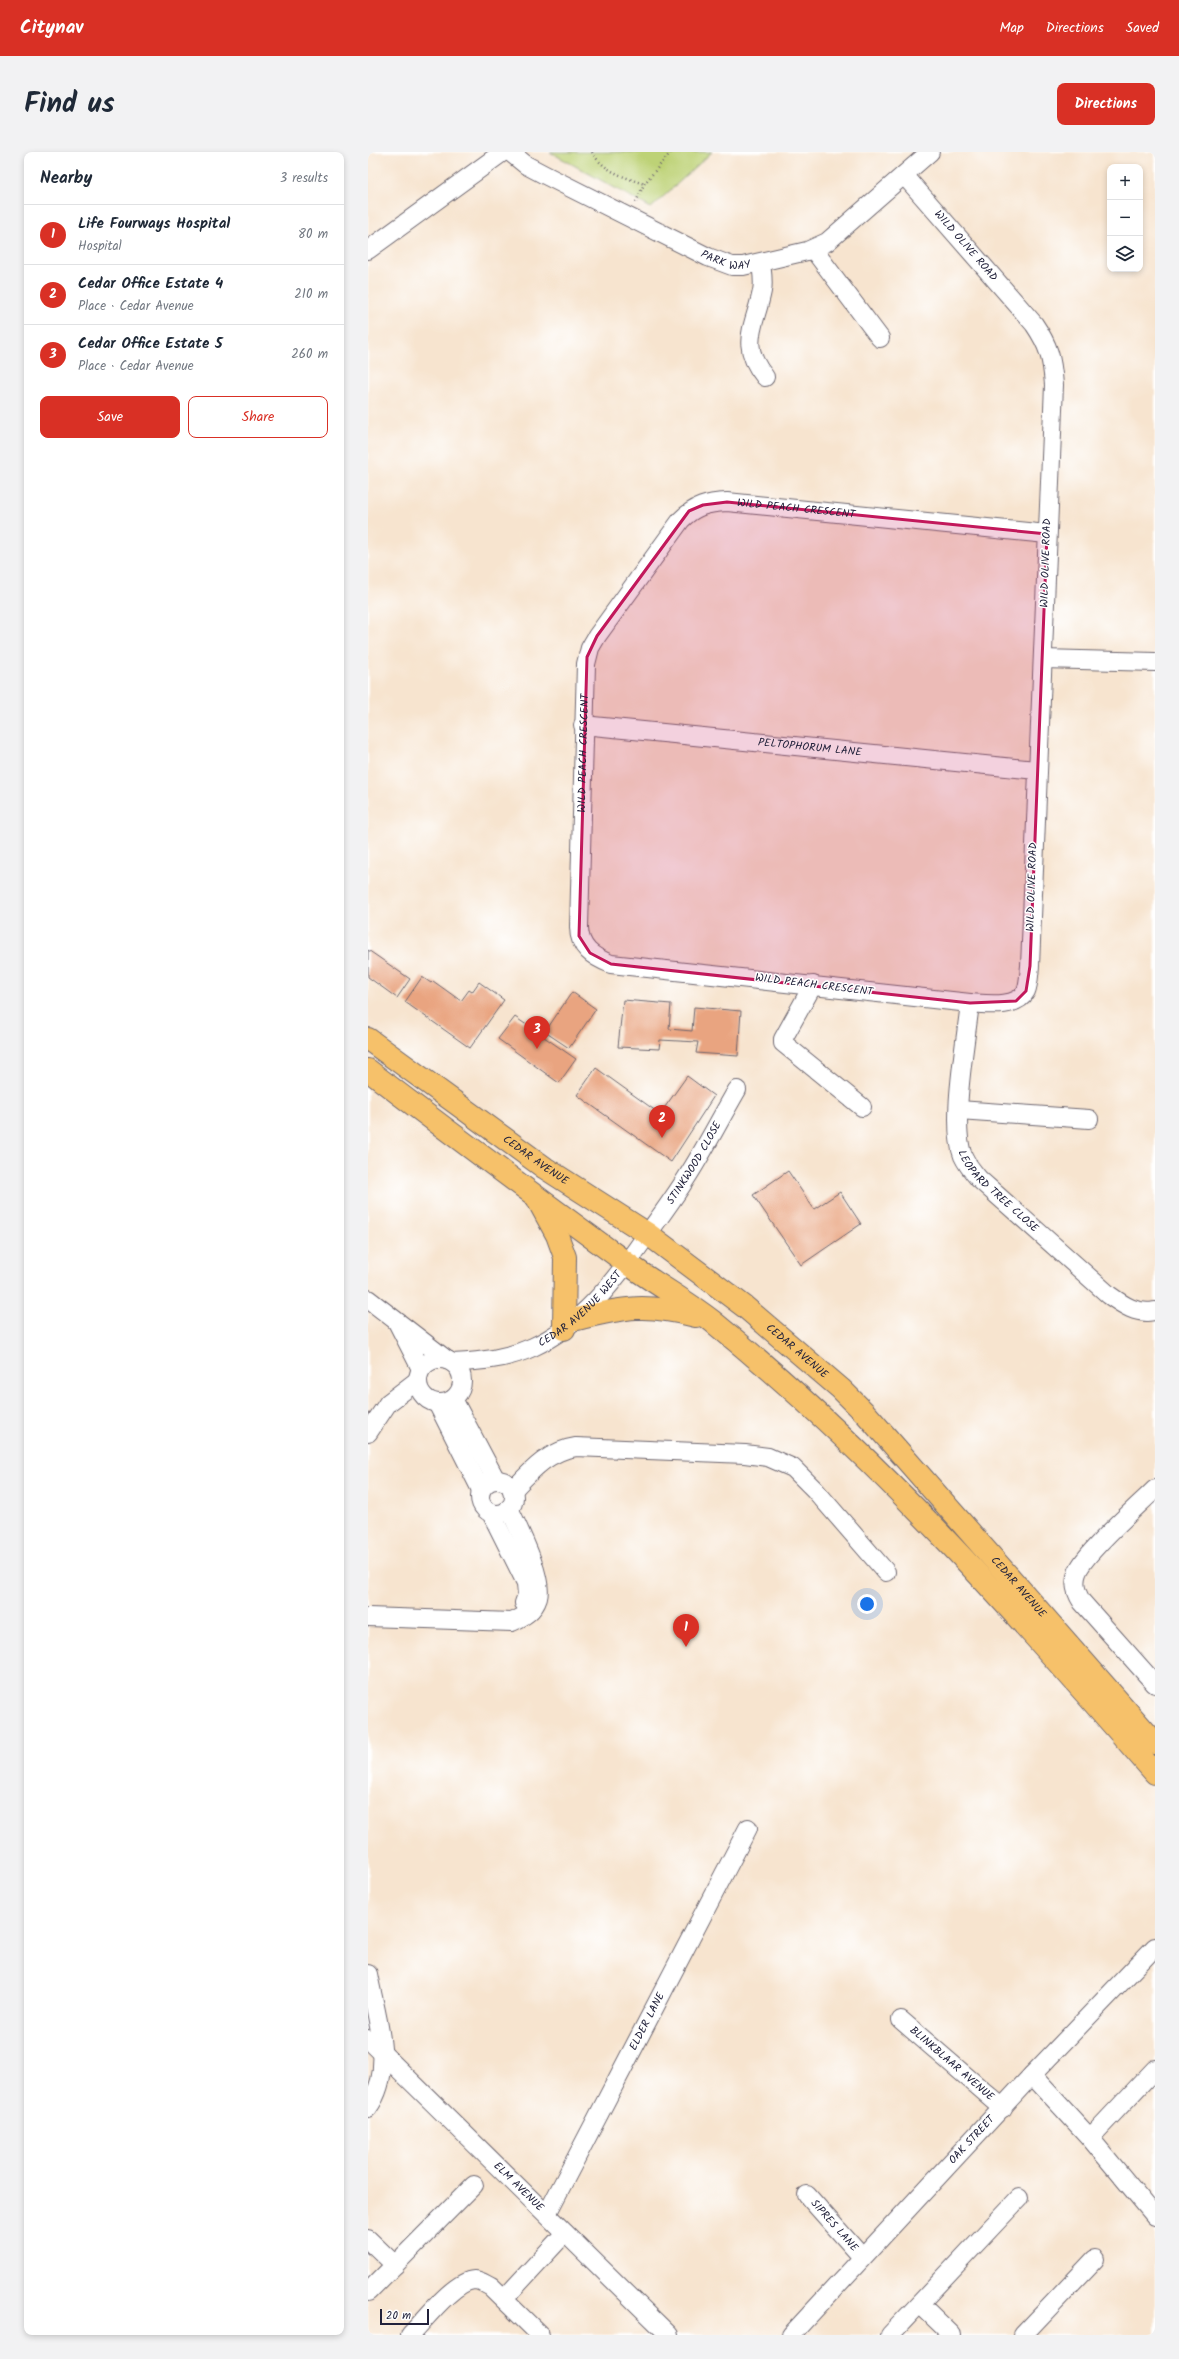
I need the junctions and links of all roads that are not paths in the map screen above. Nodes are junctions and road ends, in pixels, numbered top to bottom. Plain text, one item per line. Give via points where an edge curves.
1 (503, 152) edge
2 (510, 152) edge
3 (930, 152) edge
4 (904, 176) junction
5 (813, 249) junction
6 (368, 250) edge
7 (761, 263) junction
8 (880, 338) dead end
9 (765, 376) dead end
10 (1047, 534) junction
11 (1043, 659) junction
12 (1155, 662) edge
13 (583, 725) junction
14 (1036, 770) junction
15 (813, 985) junction
16 (1016, 1001) joint
17 (970, 1003) junction
18 (368, 1039) edge
19 (368, 1070) edge
20 (737, 1090) dead end
21 (862, 1107) dead end
22 (959, 1110) junction
23 (1089, 1119) dead end
24 (535, 1195) junction
25 (648, 1234) junction
26 (627, 1264) junction
27 (368, 1299) edge
28 (1155, 1311) edge
29 (709, 1319) junction
30 (396, 1320) junction
31 (571, 1324) junction
32 (494, 1360) junction
33 (450, 1361) junction
34 (462, 1380) junction
35 (420, 1381) junction
36 (445, 1401) junction
37 (368, 1433) edge
38 (1155, 1489) edge
39 (500, 1490) junction
40 (491, 1513) junction
41 (886, 1572) dead end
42 (368, 1617) edge
43 (512, 1622) junction
44 (1155, 1684) edge
45 (1155, 1743) edge
46 (1155, 1773) edge
47 (748, 1828) dead end
48 (1155, 1947) edge
49 (368, 1974) edge
50 (901, 2020) dead end
51 (368, 2039) edge
52 (384, 2055) junction
53 (1155, 2069) edge
54 (1032, 2075) junction
55 (368, 2108) edge
56 (1003, 2108) junction
57 (1090, 2138) junction
58 (474, 2185) dead end
59 (807, 2195) dead end
60 (1020, 2198) dead end
61 (547, 2214) junction
62 (1155, 2216) edge
63 (565, 2233) junction
64 (368, 2239) edge
65 (862, 2257) junction
66 (1095, 2259) dead end
67 (395, 2265) junction
68 (368, 2292) edge
69 (504, 2299) junction
70 (921, 2305) junction
71 (410, 2335) edge
72 (540, 2335) edge
73 (669, 2335) edge
74 (791, 2335) edge
75 (890, 2335) edge
76 (952, 2335) edge
77 (1023, 2335) edge

1 - 6 street
2 - 7 street, PARK WAY via 526,165 722,264 742,266
3 - 4 street, PARK WAY
4 - 5 street, PARK WAY via 837,235
4 - 10 street, WILD OLIVE ROAD via 1034,324 1049,349 1054,385
5 - 7 street, PARK WAY
5 - 8 street
7 - 9 street via 762,290 749,343 755,364
10 - 11 street, WILD OLIVE ROAD
10 - 13 street, WILD PEACH CRESCENT via 727,502 696,507 680,520 590,648 586,664
11 - 12 street
11 - 14 street, WILD OLIVE ROAD
13 - 14 street, PELTOPHORUM LANE
13 - 15 street, WILD PEACH CRESCENT via 579,936 585,949 611,964
14 - 16 street, WILD OLIVE ROAD via 1028,981 1026,990
15 - 17 street, WILD PEACH CRESCENT
15 - 21 street via 783,1043
16 - 17 street, WILD PEACH CRESCENT
17 - 22 street, LEOPARD TREE CLOSE
18 - 25 main road, CEDAR AVENUE via 545,1168
19 - 24 main road, CEDAR AVENUE
20 - 25 street, STINKWOOD CLOSE via 687,1176
22 - 23 street
22 - 28 street, LEOPARD TREE CLOSE via 957,1130 963,1156 979,1179 1114,1298 1136,1311
24 - 26 main road, CEDAR AVENUE
24 - 31 main road via 557,1235 565,1258
25 - 26 street, CEDAR AVENUE WEST
25 - 45 main road, CEDAR AVENUE via 751,1312 840,1389 872,1421
26 - 29 main road, CEDAR AVENUE
26 - 31 street, CEDAR AVENUE WEST
27 - 30 street
29 - 31 main road via 639,1306
29 - 46 main road, CEDAR AVENUE via 827,1422 902,1494 1092,1700
30 - 33 street
30 - 35 street
31 - 32 street, CEDAR AVENUE WEST via 533,1347
32 - 33 street, CEDAR AVENUE WEST
32 - 34 street, CEDAR AVENUE WEST
33 - 34 street via 461,1374
33 - 35 street, CEDAR AVENUE WEST via 432,1360
34 - 36 street via 458,1394
35 - 36 street via 426,1398
35 - 37 street, CEDAR AVENUE WEST via 397,1394 384,1408
36 - 39 street
38 - 44 street via 1081,1564 1075,1581 1082,1602
39 - 40 street via 504,1512
39 - 40 street via 481,1504
39 - 41 street via 555,1452 576,1447 768,1457 793,1468
39 - 43 street via 534,1570 539,1591 538,1600 532,1609
40 - 43 street via 527,1589 526,1599
42 - 43 street
47 - 61 street, ELDER LANE
48 - 54 street, OAK STREET
49 - 52 street
50 - 56 street, BLINKBLAAR AVENUE
51 - 52 street, ELM AVENUE
52 - 55 street via 378,2089
52 - 61 street, ELM AVENUE
53 - 57 street
54 - 56 street, OAK STREET
54 - 57 street
56 - 65 street, OAK STREET
57 - 62 street
58 - 67 street
59 - 65 street, SIPRES LANE
60 - 70 street
61 - 63 street, ELM AVENUE
63 - 69 street
63 - 73 street, ELM AVENUE
64 - 67 street
65 - 74 street, OAK STREET
66 - 77 street
67 - 68 street
69 - 71 street via 481,2281 466,2282 449,2294
69 - 72 street
70 - 75 street
70 - 76 street

